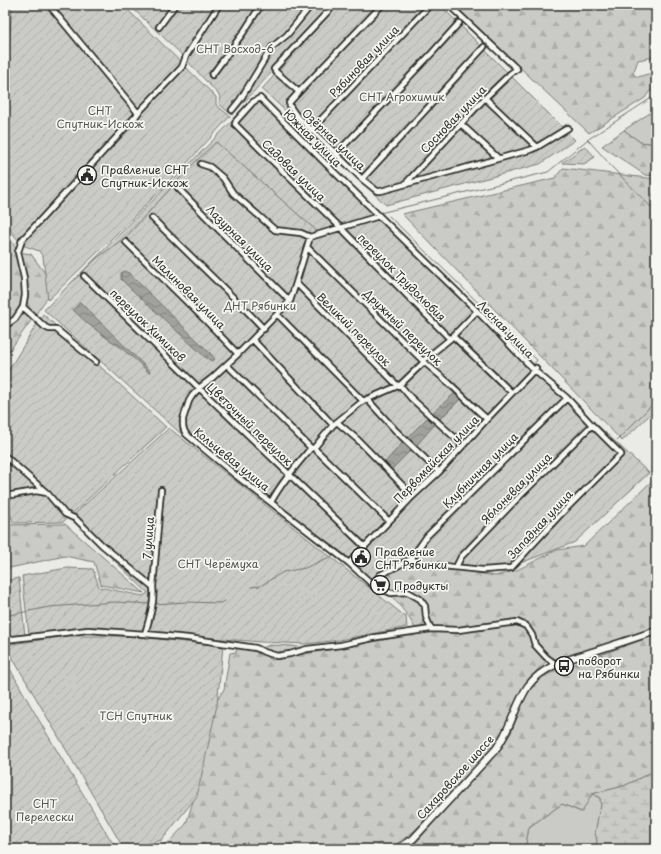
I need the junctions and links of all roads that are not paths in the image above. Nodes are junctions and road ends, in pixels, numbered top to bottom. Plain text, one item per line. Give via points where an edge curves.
1 (50, 5) edge
2 (175, 5) edge
3 (219, 5) edge
4 (261, 5) edge
5 (310, 5) edge
6 (334, 5) edge
7 (382, 5) edge
8 (430, 5) edge
9 (449, 5) edge
10 (459, 24) dead end
11 (159, 27) dead end
12 (484, 47) dead end
13 (212, 75) dead end
14 (299, 92) junction
15 (485, 98) junction
16 (232, 110) dead end
17 (138, 113) junction
18 (235, 124) joint
19 (461, 124) junction
20 (568, 128) dead end
21 (312, 129) junction
22 (537, 147) junction
23 (336, 154) junction
24 (496, 159) junction
25 (200, 164) dead end
26 (362, 179) junction
27 (406, 184) junction
28 (178, 188) dead end
29 (379, 216) junction
30 (152, 218) dead end
31 (342, 228) junction
32 (310, 237) junction
33 (126, 242) dead end
34 (307, 247) junction
35 (84, 276) dead end
36 (296, 283) junction
37 (290, 301) junction
38 (23, 307) junction
39 (477, 311) junction
40 (278, 315) junction
41 (5, 326) edge
42 (264, 329) junction
43 (452, 337) junction
44 (253, 340) junction
45 (238, 354) junction
46 (96, 362) dead end
47 (424, 362) junction
48 (227, 364) junction
49 (535, 369) junction
50 (400, 385) junction
51 (199, 388) junction
52 (512, 393) junction
53 (567, 398) junction
54 (365, 400) junction
55 (487, 419) junction
56 (335, 424) junction
57 (592, 425) junction
58 (463, 445) junction
59 (313, 448) junction
60 (621, 454) joint
61 (5, 456) edge
62 (439, 472) junction
63 (289, 474) junction
64 (161, 490) dead end
65 (46, 493) junction
66 (5, 496) edge
67 (413, 496) junction
68 (271, 502) junction
69 (389, 521) junction
70 (365, 547) junction
71 (411, 559) junction
72 (349, 562) junction
73 (456, 567) junction
74 (373, 585) junction
75 (153, 587) junction
76 (430, 629) junction
77 (656, 631) edge
78 (145, 634) junction
79 (5, 640) edge
80 (557, 665) junction
81 (398, 849) edge

1 - 17 street
2 - 11 street
3 - 17 street via 186,56 182,67
4 - 13 street
5 - 16 street via 287,35 272,47
6 - 14 street via 274,69
7 - 14 street, Озёрная улица
8 - 21 street, Рябиновая улица
9 - 15 street, Сосновая улица via 517,69
10 - 23 street
12 - 26 street
14 - 21 street, Озёрная улица via 289,103 296,115
15 - 19 street, Сосновая улица
15 - 22 street
17 - 38 street via 22,240 18,252 24,278
18 - 29 street, Южная улица via 253,102 260,98
18 - 31 street, Садовая улица
19 - 24 street via 497,157
19 - 27 street, Сосновая улица
20 - 22 street
21 - 23 street, Озёрная улица
22 - 24 street
23 - 26 street, Озёрная улица
24 - 27 street
25 - 32 street via 210,167 223,178 233,193 275,230 301,233
26 - 27 street, Озёрная улица via 377,191
28 - 37 street, Лазурная улица
29 - 31 street
29 - 39 street, Лесная улица
30 - 42 street
31 - 32 street
31 - 43 street, переулок Трудолюбия
32 - 34 street, Кольцевая улица
33 - 45 street, Малиновая улица
34 - 36 street, Кольцевая улица
34 - 47 street, Дружный переулок
35 - 51 street, переулок Химиков
36 - 37 street, Кольцевая улица
36 - 50 street, Великий переулок via 397,385
37 - 40 street, Кольцевая улица
38 - 41 street via 15,319
38 - 46 street via 44,327 56,329
39 - 43 street
39 - 49 street, Лесная улица
40 - 42 street, Кольцевая улица
40 - 54 street
42 - 44 street, Кольцевая улица
43 - 47 street
43 - 52 street, переулок Трудолюбия
44 - 45 street, Кольцевая улица
44 - 56 street
45 - 48 street, Кольцевая улица
47 - 50 street
47 - 55 street, Дружный переулок
48 - 51 street, Кольцевая улица
48 - 59 street
49 - 52 street, Первомайская улица
49 - 53 street, Лесная улица
50 - 54 street
50 - 58 street, Великий переулок
51 - 63 street, Цветочный переулок
51 - 68 street, Кольцевая улица via 187,406 183,426 186,434
52 - 55 street, Первомайская улица
53 - 57 street, Лесная улица
53 - 71 street, Клубничная улица via 427,536
54 - 56 street
54 - 62 street
55 - 58 street, Первомайская улица
56 - 59 street
56 - 67 street via 358,440
57 - 60 street, Лесная улица
57 - 73 street, Яблоневая улица via 461,557
58 - 62 street, Первомайская улица
59 - 63 street
59 - 69 street
60 - 73 street, Западная улица via 558,516 512,568 483,570
61 - 65 street
62 - 67 street, Первомайская улица
63 - 68 street
63 - 70 street, Цветочный переулок
64 - 75 street, 7 улица
65 - 66 street via 36,491
65 - 75 street via 65,514 76,519 102,545
67 - 69 street, Первомайская улица
68 - 72 street, Кольцевая улица
69 - 70 street, Первомайская улица
70 - 72 street, Первомайская улица
71 - 73 street, Западная улица via 422,564
71 - 74 street via 380,575
72 - 74 street, Кольцевая улица
74 - 76 street, Кольцевая улица via 391,593 408,592 420,599 425,606
75 - 78 street, 7 улица via 154,594
76 - 78 street via 277,656 256,648
76 - 80 street via 458,630 517,622 526,626 535,645
77 - 80 main road, Сахаровское шоссе
78 - 79 street via 88,630
80 - 81 main road, Сахаровское шоссе via 540,674 527,688 506,734 496,749 413,839

